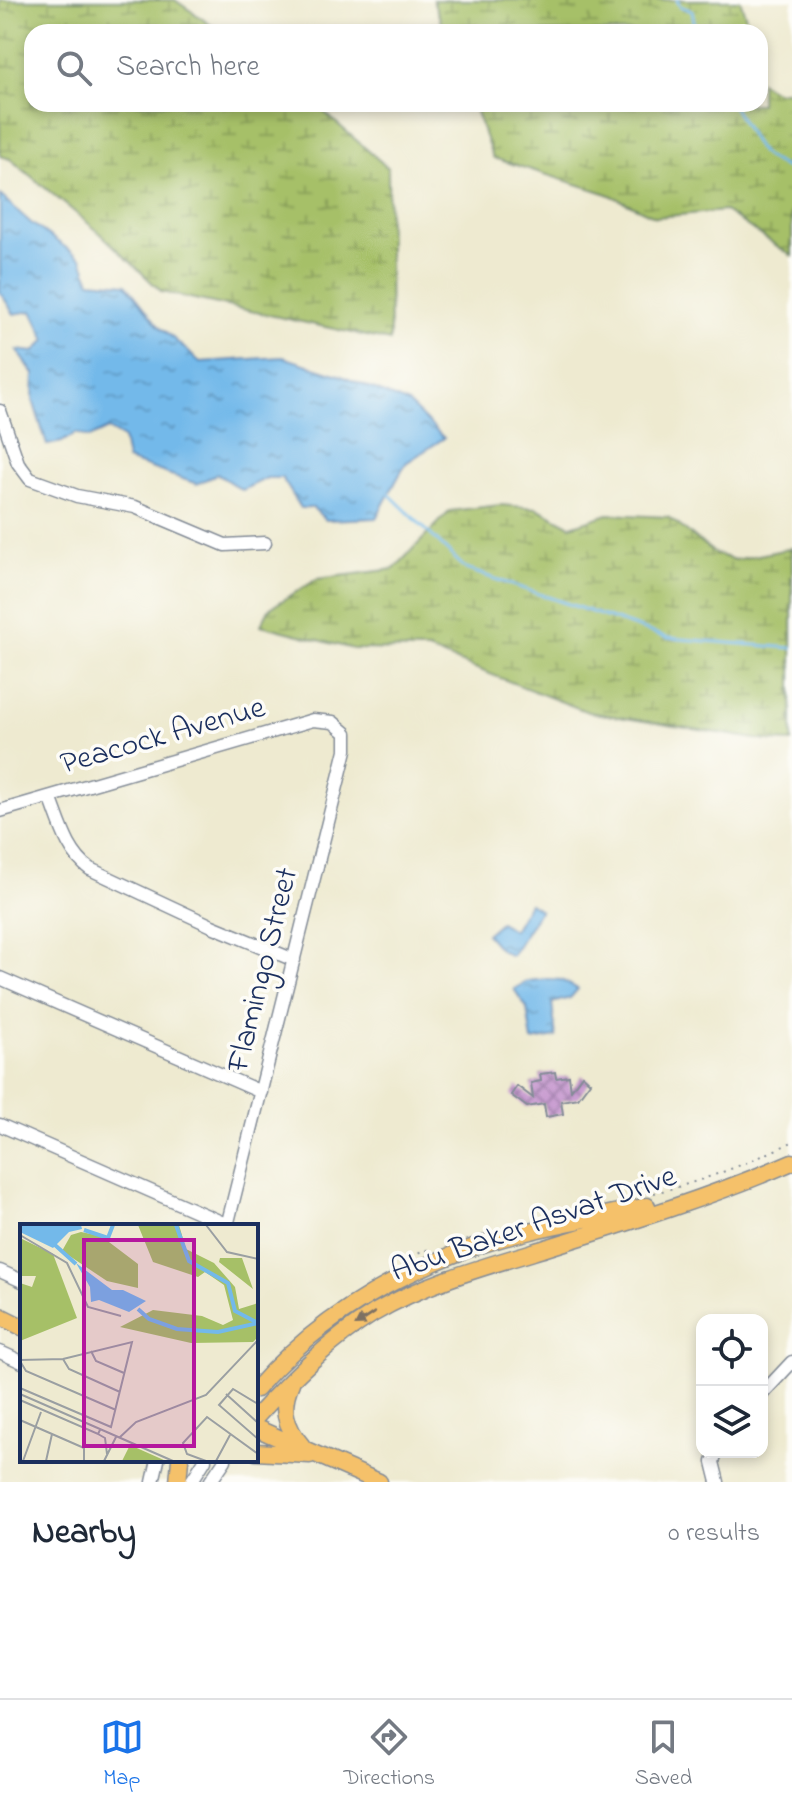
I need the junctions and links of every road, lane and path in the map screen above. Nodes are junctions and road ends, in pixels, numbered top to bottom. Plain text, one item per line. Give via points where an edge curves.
1 (0, 411) edge
2 (265, 543) dead end
3 (341, 727) joint
4 (50, 797) junction
5 (0, 811) edge
6 (294, 960) junction
7 (0, 978) edge
8 (261, 1092) junction
9 (0, 1125) edge
10 (792, 1162) edge
11 (727, 1188) junction
12 (223, 1224) edge
13 (228, 1224) edge
14 (0, 1271) edge
15 (20, 1280) edge
16 (0, 1316) edge
17 (20, 1326) edge
18 (0, 1352) edge
19 (20, 1361) edge
20 (792, 1362) edge
21 (295, 1374) junction
22 (258, 1386) edge
23 (768, 1388) edge
24 (258, 1415) edge
25 (258, 1429) edge
26 (258, 1452) edge
27 (310, 1452) junction
28 (714, 1458) edge
29 (180, 1462) edge
30 (204, 1462) edge
31 (224, 1462) edge
32 (154, 1478) edge
33 (176, 1482) edge
34 (191, 1482) edge
35 (210, 1482) edge
36 (379, 1482) edge
37 (718, 1482) edge

1 - 2 street via 18,463 30,479 77,496 135,507 225,545
3 - 4 street, Peacock Avenue via 313,720
3 - 6 street, Flamingo Street via 346,750
4 - 5 street, Peacock Avenue
4 - 6 street via 72,850 90,869
6 - 8 street, Flamingo Street
7 - 8 street
8 - 13 street, Flamingo Street
9 - 12 street
10 - 11 main road, Abu Baker Asvat Drive
11 -> 21 main road, Abu Baker Asvat Drive via 430,1286 364,1320
11 - 22 main road, Abu Baker Asvat Drive via 499,1240 446,1258 340,1314
14 - 15 street
16 - 17 main road
18 - 19 street
20 - 23 street
21 - 24 main road, Abu Baker Asvat Drive
21 - 27 main road via 285,1395 285,1414 289,1429
25 - 27 main road
26 - 27 main road
27 - 36 main road
28 - 37 street
29 - 33 main road
30 - 34 street
31 - 35 street
32 - 33 street

